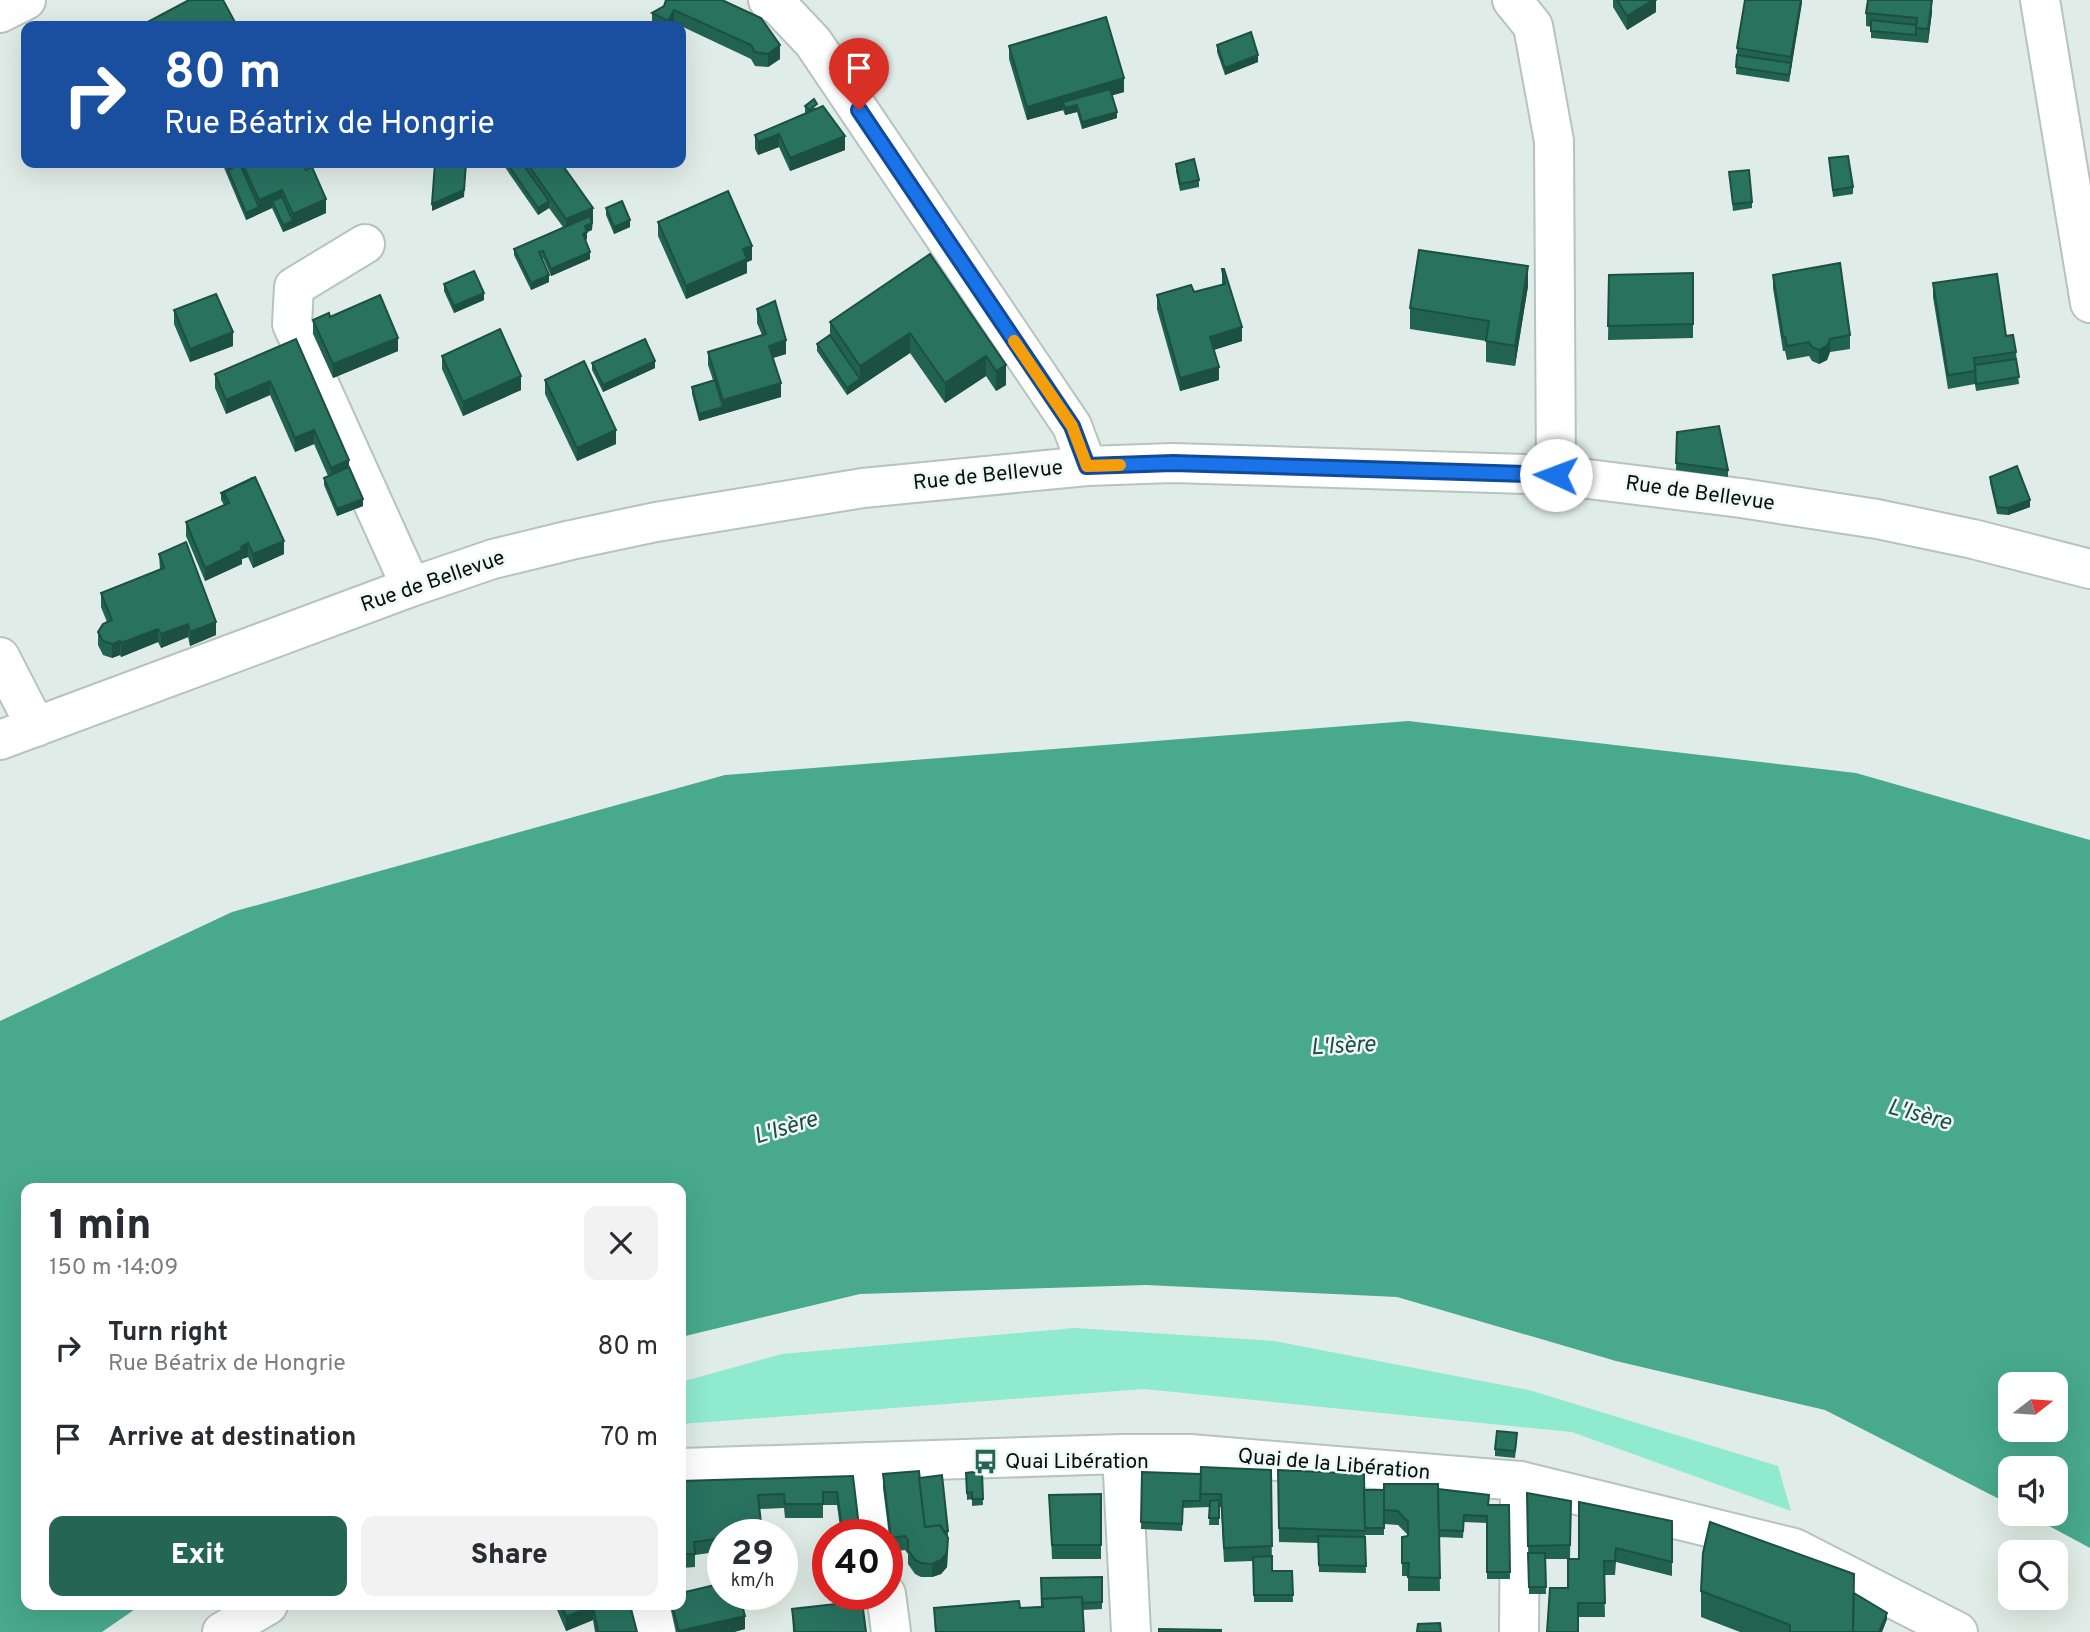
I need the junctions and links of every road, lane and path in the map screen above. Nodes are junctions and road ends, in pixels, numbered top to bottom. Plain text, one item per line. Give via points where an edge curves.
1 (26, 0) edge
2 (768, 0) edge
3 (1512, 0) edge
4 (2040, 0) edge
5 (0, 13) edge
6 (365, 244) dead end
7 (2090, 303) edge
8 (1087, 466) junction
9 (1556, 475) junction
10 (2090, 569) edge
11 (411, 587) junction
12 (0, 657) edge
13 (37, 727) junction
14 (0, 740) edge
15 (1122, 1454) junction
16 (869, 1462) junction
17 (686, 1468) edge
18 (1520, 1481) junction
19 (876, 1519) edge
20 (259, 1610) edge
21 (651, 1610) edge
22 (888, 1610) edge
23 (222, 1632) edge
24 (656, 1632) edge
25 (891, 1632) edge
26 (1131, 1632) edge
27 (1519, 1632) edge
28 (1958, 1632) edge

1 - 5 street
2 - 8 street via 778,5 821,53 1072,426
3 - 9 street via 1533,26 1555,141
4 - 7 street
6 - 11 street via 294,286 292,324
8 - 9 street, Rue de Bellevue via 1173,463
8 - 11 street, Rue de Bellevue via 863,488 670,520 493,559
9 - 10 street, Rue de Bellevue via 1877,519
11 - 13 street, Rue de Bellevue
12 - 13 street
13 - 14 street, Rue de Bellevue
15 - 16 street, Quai de la Libération
15 - 18 street, Quai de la Libération via 1190,1454
15 - 26 street
16 - 17 street, Quai de la Libération
16 - 19 street
18 - 27 street
18 - 28 street, Quai de la Libération via 1794,1548
20 - 23 street
21 - 24 street
22 - 25 street

